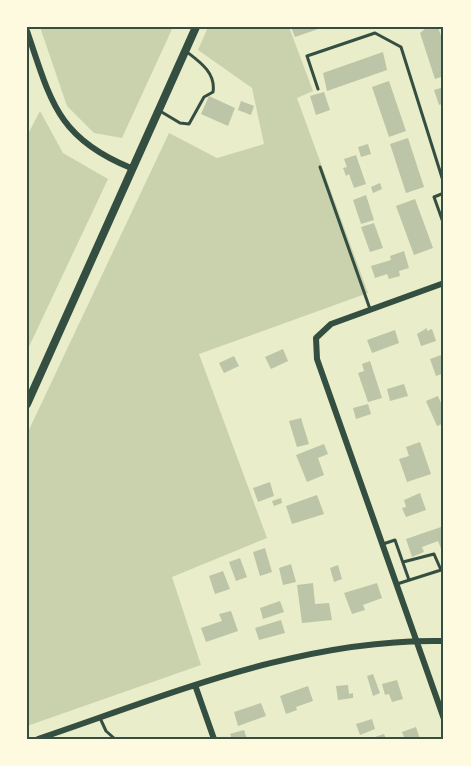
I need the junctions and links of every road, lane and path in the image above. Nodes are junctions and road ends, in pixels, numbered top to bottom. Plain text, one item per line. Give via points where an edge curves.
1 (196, 27) edge
2 (27, 31) edge
3 (28, 40) edge
4 (185, 51) junction
5 (318, 89) dead end
6 (158, 110) junction
7 (320, 167) dead end
8 (131, 168) junction
9 (444, 184) edge
10 (444, 193) edge
11 (444, 225) edge
12 (444, 283) edge
13 (370, 309) junction
14 (27, 404) edge
15 (382, 545) junction
16 (403, 562) junction
17 (409, 580) junction
18 (396, 585) junction
19 (416, 640) junction
20 (444, 641) edge
21 (195, 685) junction
22 (100, 718) junction
23 (444, 719) edge
24 (38, 739) edge
25 (115, 739) edge
26 (214, 739) edge

1 - 4 main road
2 - 3 street
3 - 8 street via 55,107 77,138 105,157
4 - 6 main road
4 - 6 lane via 206,67 215,84 213,92 204,97 189,124
5 - 9 lane via 308,56 375,33 401,47
6 - 8 main road
7 - 13 lane
8 - 14 main road
10 - 11 lane via 434,197
12 - 13 street
13 - 15 street via 331,324 316,338 316,360
15 - 16 lane via 395,540
15 - 18 street
16 - 17 lane
16 - 17 lane via 434,554 441,570
17 - 18 lane
18 - 19 street
19 - 20 street
19 - 21 street via 304,653
19 - 23 street
21 - 22 street
21 - 26 street
22 - 24 street
22 - 25 lane

